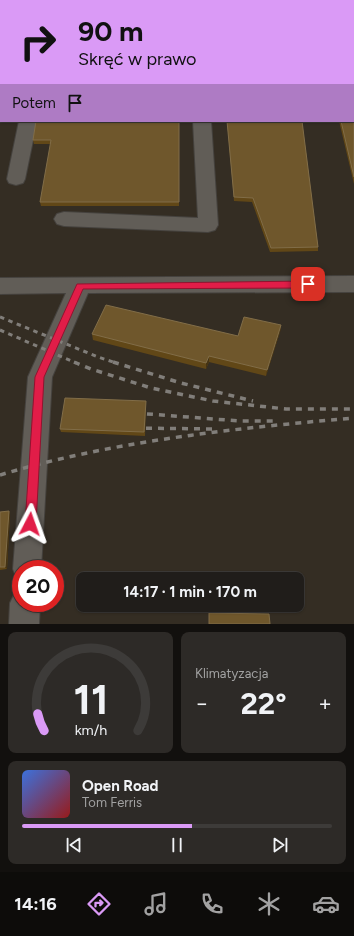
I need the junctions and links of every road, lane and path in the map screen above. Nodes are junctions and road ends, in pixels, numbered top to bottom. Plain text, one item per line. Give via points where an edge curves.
1 (28, 122) edge
2 (202, 122) edge
3 (16, 179) dead end
4 (64, 219) dead end
5 (354, 284) edge
6 (0, 286) edge
7 (80, 286) junction
8 (28, 560) edge
9 (25, 612) edge
10 (24, 624) edge

1 - 3 lane
2 - 4 lane via 208,225
5 - 7 lane
6 - 7 lane
7 - 8 lane via 40,377
9 - 10 lane

